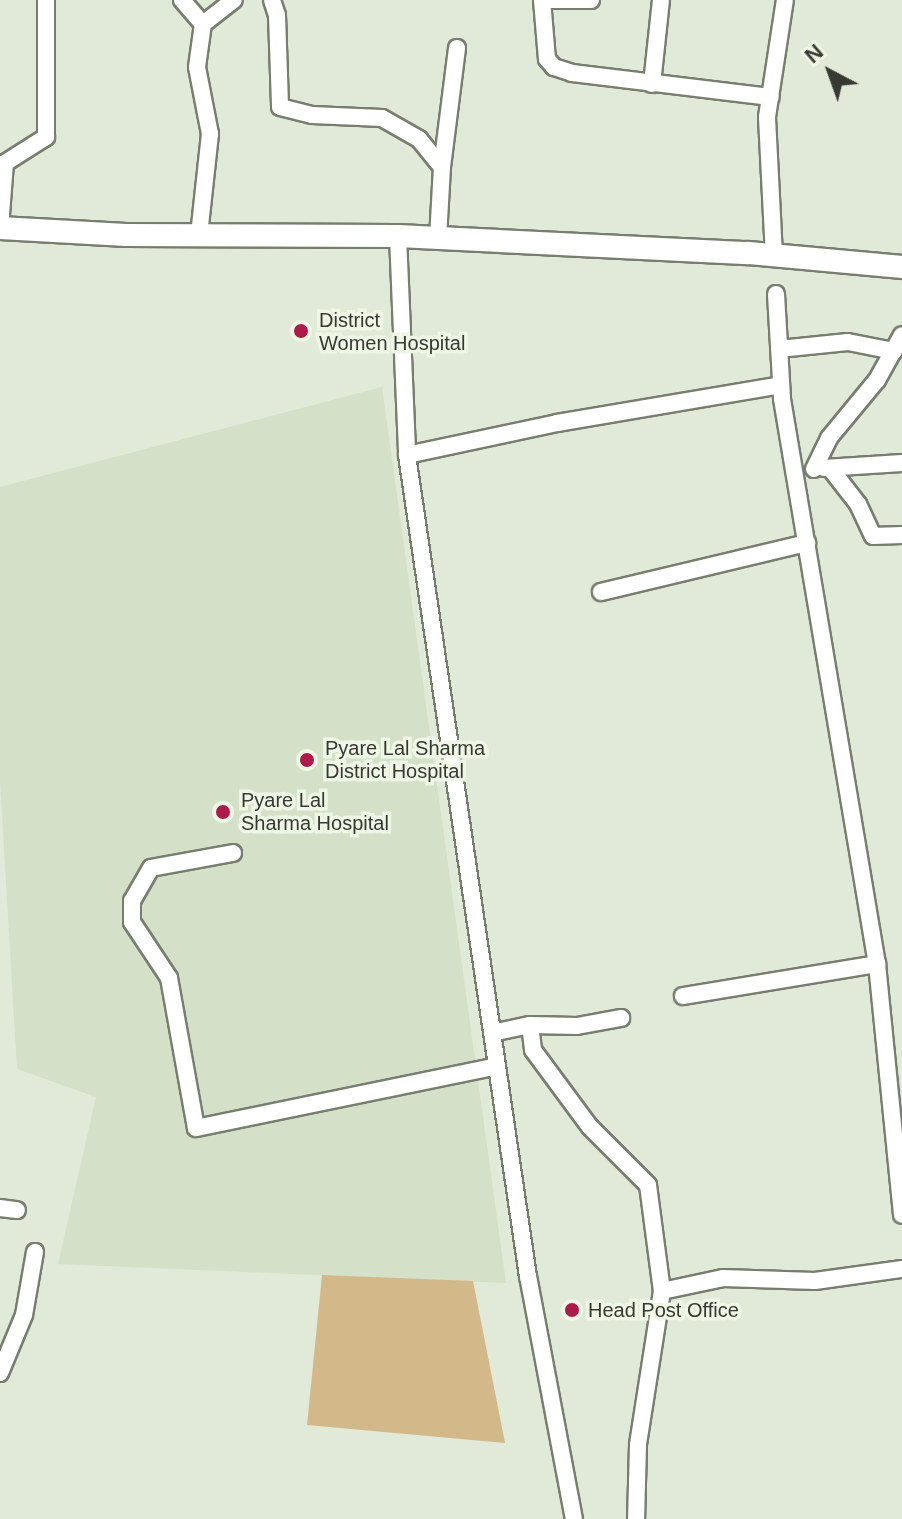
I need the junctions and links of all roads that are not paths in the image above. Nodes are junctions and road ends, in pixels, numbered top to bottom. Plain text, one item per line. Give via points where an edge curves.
1 (46, 0) edge
2 (182, 0) edge
3 (234, 0) edge
4 (272, 0) edge
5 (543, 0) edge
6 (591, 0) edge
7 (661, 0) edge
8 (785, 0) edge
9 (203, 24) junction
10 (457, 48) dead end
11 (652, 84) junction
12 (771, 97) junction
13 (442, 167) junction
14 (0, 228) edge
15 (199, 235) junction
16 (398, 236) junction
17 (438, 239) junction
18 (774, 256) junction
19 (902, 267) edge
20 (776, 294) dead end
21 (902, 335) edge
22 (779, 349) junction
23 (894, 351) junction
24 (781, 385) junction
25 (407, 455) junction
26 (902, 463) edge
27 (822, 468) junction
28 (795, 470) junction
29 (902, 535) edge
30 (807, 543) junction
31 (601, 592) dead end
32 (233, 853) dead end
33 (877, 964) junction
34 (683, 996) dead end
35 (621, 1018) dead end
36 (530, 1025) junction
37 (492, 1033) junction
38 (497, 1066) junction
39 (898, 1106) edge
40 (902, 1215) edge
41 (35, 1252) dead end
42 (902, 1269) edge
43 (662, 1291) junction
44 (0, 1373) edge
45 (574, 1519) edge
46 (636, 1519) edge

1 - 14 street via 46,137 5,163
2 - 9 street
3 - 9 street
4 - 13 street via 280,107 312,115 382,118 419,139
5 - 6 street
5 - 11 street via 547,59 554,67
7 - 11 street
8 - 12 street
9 - 15 street via 197,67 210,134
10 - 13 street
11 - 12 street
12 - 18 street
13 - 17 street
14 - 15 main road
15 - 16 main road
16 - 17 main road
16 - 25 street
17 - 18 main road
18 - 19 main road
20 - 22 street
21 - 23 street
22 - 23 street via 848,342
22 - 24 street
23 - 27 street via 829,438
24 - 25 street via 571,420
24 - 28 street
25 - 37 street
26 - 27 street
27 - 28 street
27 - 29 street via 858,504 873,536
28 - 30 street
30 - 31 street
30 - 33 street
32 - 38 street via 151,868 132,901 132,922 169,978 196,1128
33 - 34 street
33 - 39 street
35 - 36 street via 577,1026
36 - 37 street
36 - 43 street via 533,1050 590,1127 648,1185
37 - 38 street
38 - 45 street via 528,1276
39 - 40 street
41 - 44 street via 24,1315
42 - 43 street via 815,1281 723,1278
43 - 46 street via 638,1445

